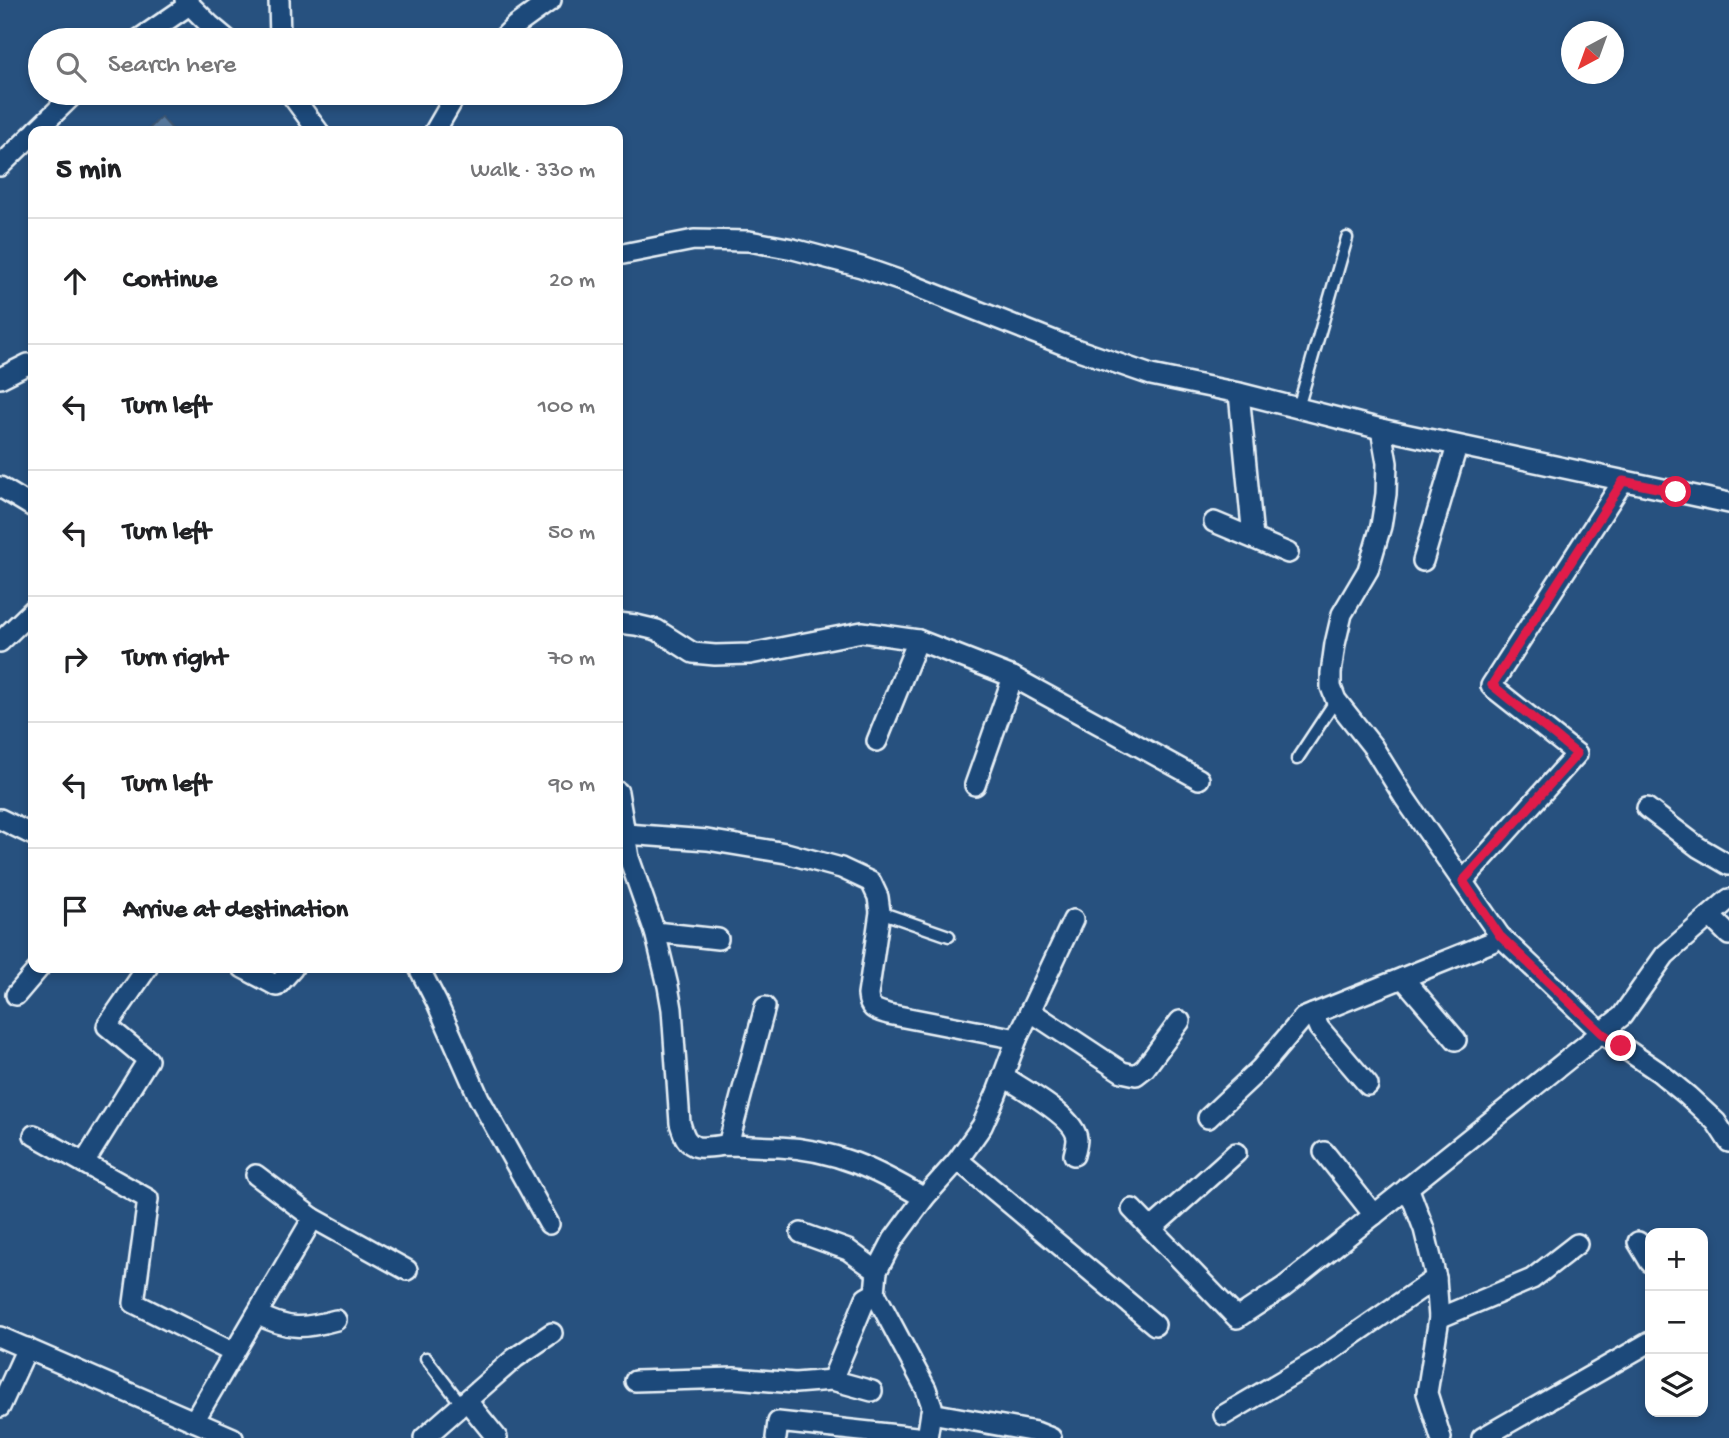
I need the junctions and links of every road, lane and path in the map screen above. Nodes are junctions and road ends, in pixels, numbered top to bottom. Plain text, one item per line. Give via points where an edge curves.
1 (279, 0) edge
2 (551, 0) edge
3 (187, 3) edge
4 (154, 28) edge
5 (215, 28) edge
6 (280, 28) edge
7 (513, 28) edge
8 (62, 105) edge
9 (299, 105) edge
10 (450, 105) edge
11 (40, 126) edge
12 (314, 126) edge
13 (438, 126) edge
14 (28, 138) edge
15 (0, 166) edge
16 (1347, 237) dead end
17 (623, 254) edge
18 (28, 364) edge
19 (0, 378) edge
20 (1239, 393) junction
21 (1298, 408) junction
22 (1381, 429) junction
23 (1458, 446) junction
24 (1623, 481) junction
25 (0, 487) edge
26 (1729, 503) edge
27 (28, 504) edge
28 (1214, 522) dead end
29 (1253, 538) junction
30 (1287, 553) dead end
31 (1423, 561) dead end
32 (28, 615) edge
33 (623, 624) edge
34 (918, 640) junction
35 (0, 642) edge
36 (1013, 677) junction
37 (1336, 700) junction
38 (877, 741) dead end
39 (1297, 759) dead end
40 (1199, 779) dead end
41 (975, 785) dead end
42 (1647, 808) dead end
43 (0, 819) edge
44 (623, 821) edge
45 (28, 833) edge
46 (626, 834) junction
47 (1729, 865) edge
48 (1463, 881) junction
49 (1729, 899) edge
50 (880, 912) junction
51 (1710, 916) junction
52 (1073, 920) dead end
53 (655, 932) junction
54 (1729, 934) edge
55 (949, 936) dead end
56 (1500, 936) junction
57 (718, 939) dead end
58 (35, 973) edge
59 (144, 973) edge
60 (252, 973) edge
61 (288, 973) edge
62 (422, 973) edge
63 (1404, 978) junction
64 (16, 995) dead end
65 (765, 1007) dead end
66 (1030, 1012) junction
67 (1313, 1014) junction
68 (1180, 1021) dead end
69 (1602, 1033) junction
70 (1017, 1039) junction
71 (1456, 1040) dead end
72 (1003, 1076) junction
73 (1368, 1085) dead end
74 (1208, 1118) dead end
75 (34, 1135) dead end
76 (1729, 1142) edge
77 (728, 1145) junction
78 (1324, 1152) dead end
79 (1236, 1153) dead end
80 (1074, 1156) dead end
81 (958, 1160) junction
82 (84, 1163) junction
83 (256, 1175) dead end
84 (1408, 1187) junction
85 (924, 1198) junction
86 (1132, 1209) dead end
87 (1374, 1215) junction
88 (313, 1218) junction
89 (549, 1224) dead end
90 (1152, 1229) junction
91 (801, 1233) dead end
92 (1638, 1242) dead end
93 (1577, 1244) dead end
94 (1645, 1254) edge
95 (407, 1270) dead end
96 (877, 1271) junction
97 (1436, 1278) junction
98 (875, 1293) junction
99 (257, 1314) junction
100 (1439, 1318) junction
101 (336, 1320) dead end
102 (1155, 1325) dead end
103 (552, 1332) dead end
104 (0, 1337) edge
105 (1645, 1345) edge
106 (27, 1348) junction
107 (234, 1353) junction
108 (426, 1358) dead end
109 (832, 1380) junction
110 (635, 1381) dead end
111 (872, 1391) dead end
112 (464, 1403) junction
113 (0, 1406) edge
114 (931, 1413) junction
115 (1224, 1415) dead end
116 (194, 1421) junction
117 (856, 1434) edge
118 (233, 1438) edge
119 (424, 1438) edge
120 (497, 1438) edge
121 (776, 1438) edge
122 (926, 1438) edge
123 (1051, 1438) edge
124 (1441, 1438) edge
125 (1482, 1438) edge

1 - 6 street
2 - 7 street
3 - 4 street
3 - 5 street
8 - 11 street
9 - 12 street
10 - 13 street
14 - 15 street
16 - 21 lane
17 - 20 street via 694,240 750,241 793,249 907,283 1151,375
18 - 19 street
20 - 21 street
20 - 29 street
21 - 22 street
22 - 23 street
22 - 37 street via 1387,463 1381,526 1368,570 1342,614 1331,673
23 - 24 street
23 - 31 street
24 - 26 street
24 - 48 street via 1492,685 1577,754
25 - 27 street
28 - 29 street
29 - 30 street
32 - 35 street
33 - 34 street via 657,630 693,653 715,655 862,632
34 - 36 street
34 - 38 street
36 - 40 street
36 - 41 street
37 - 39 lane
37 - 48 street
42 - 47 street
43 - 45 street
44 - 46 street
46 - 50 street via 707,840 786,853 841,869 871,883
46 - 53 street via 629,858
48 - 56 street
49 - 51 street
50 - 55 lane
50 - 70 street via 868,995 875,1010
51 - 54 street
51 - 69 street via 1665,955 1622,1016
52 - 66 street
53 - 57 street
53 - 77 street via 672,1009 684,1136 698,1147
56 - 63 street
56 - 69 street
58 - 64 street
59 - 82 street via 107,1026 148,1060
60 - 61 street via 277,986
62 - 89 street via 479,1098
63 - 67 street
63 - 71 street
65 - 77 street
66 - 68 street via 1122,1072 1136,1075
66 - 70 street
67 - 73 street via 1319,1028
67 - 74 street via 1303,1018 1260,1069
69 - 76 street via 1688,1096 1716,1122
69 - 84 street
70 - 72 street
72 - 80 street via 1071,1124 1077,1138
72 - 81 street via 982,1126
75 - 82 street
77 - 85 street via 818,1151 873,1169
78 - 87 street
79 - 90 street
81 - 85 street
81 - 102 street
82 - 107 street via 148,1199 134,1303
83 - 88 street
84 - 87 street
84 - 97 street
85 - 96 street
86 - 90 street
87 - 90 street via 1237,1318
88 - 95 street
88 - 99 street
91 - 96 street via 848,1250
92 - 94 street
93 - 100 street via 1532,1279
96 - 98 street
97 - 100 street
97 - 115 street via 1319,1359
98 - 109 street via 866,1298
98 - 114 street via 926,1389
99 - 101 street via 289,1326
99 - 107 street
100 - 124 street via 1427,1393
103 - 112 street
104 - 106 street
105 - 125 street
106 - 113 street
106 - 116 street
107 - 116 street
108 - 112 lane
109 - 110 street
109 - 111 street
112 - 119 street
112 - 120 street
114 - 122 street
114 - 123 street
116 - 118 street
117 - 121 street via 778,1422
117 - 122 street

